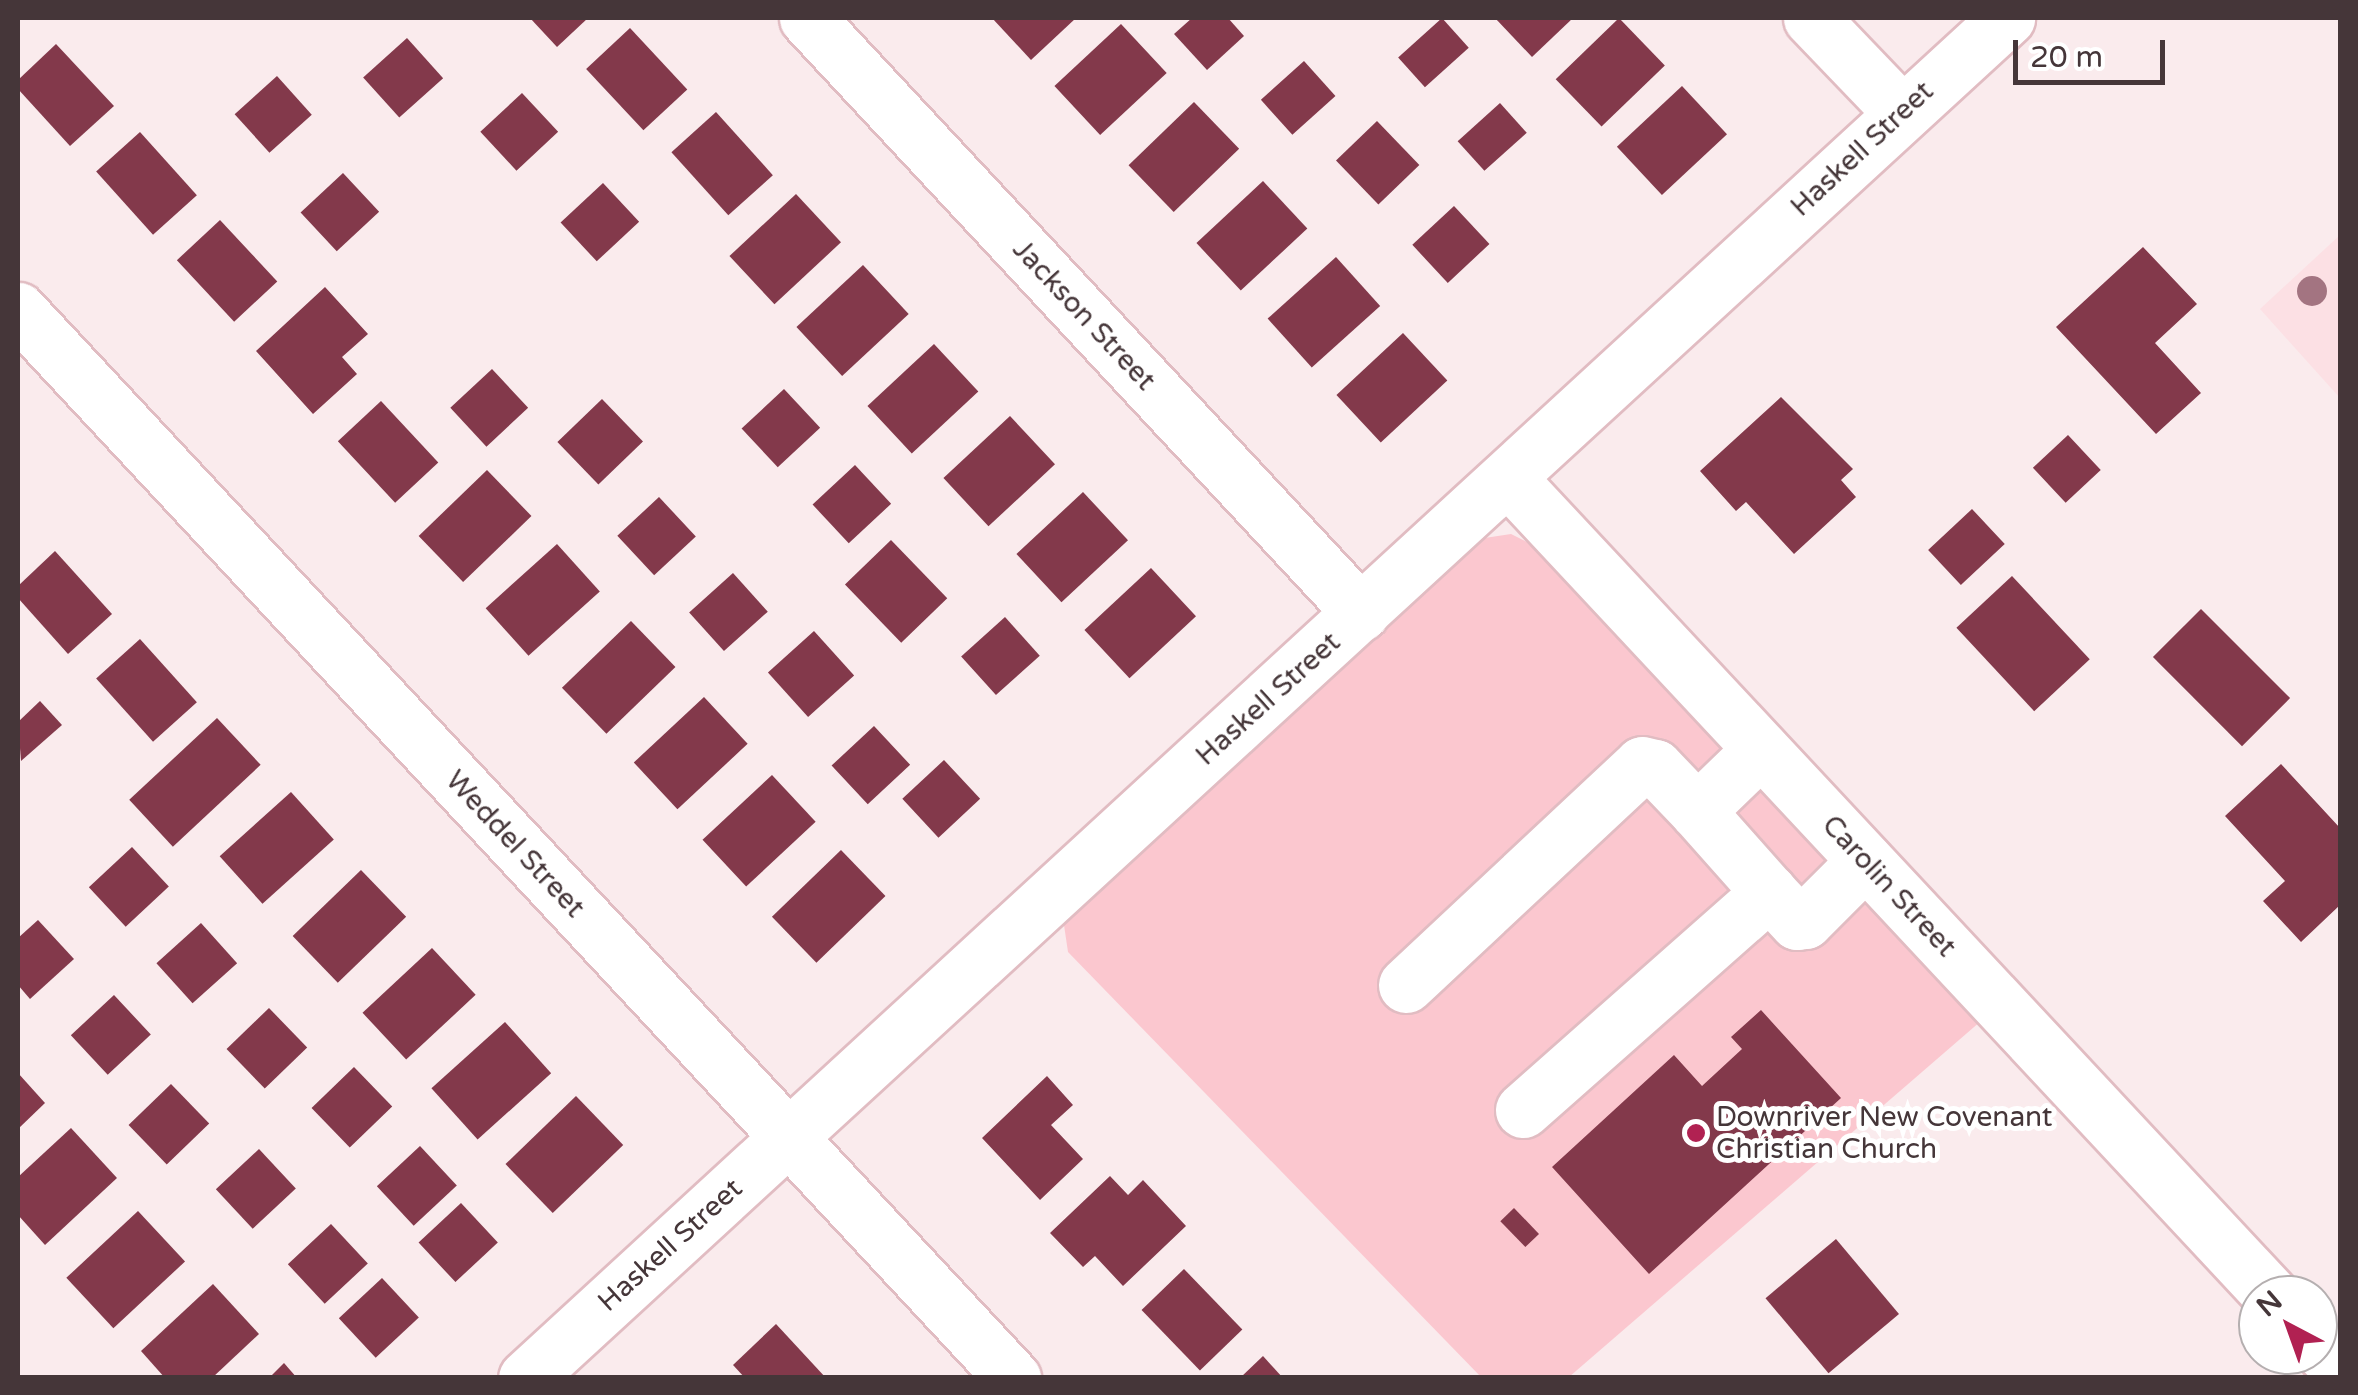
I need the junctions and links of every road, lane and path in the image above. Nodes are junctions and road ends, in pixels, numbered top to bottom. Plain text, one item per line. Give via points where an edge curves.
1 (807, 18) edge
2 (1811, 18) edge
3 (2007, 18) edge
4 (1901, 112) junction
5 (18, 310) edge
6 (1508, 478) junction
7 (1361, 613) junction
8 (1761, 749) junction
9 (1697, 811) junction
10 (1865, 861) junction
11 (1769, 892) junction
12 (1406, 985) dead end
13 (1523, 1110) dead end
14 (788, 1137) junction
15 (2252, 1275) edge
16 (526, 1378) edge
17 (1013, 1378) edge

1 - 7 street, Jackson Street
2 - 4 street
3 - 4 street, Haskell Street
4 - 6 street, Haskell Street
5 - 14 street, Weddel Street
6 - 7 street, Haskell Street
6 - 8 street, Carolin Street
7 - 14 street, Haskell Street
8 - 9 street
8 - 10 street, Carolin Street
9 - 11 street
9 - 12 street via 1655,767 1642,764
10 - 11 street via 1805,921 1798,922
10 - 15 street, Carolin Street
11 - 13 street
14 - 16 street, Haskell Street
14 - 17 street, Weddel Street

